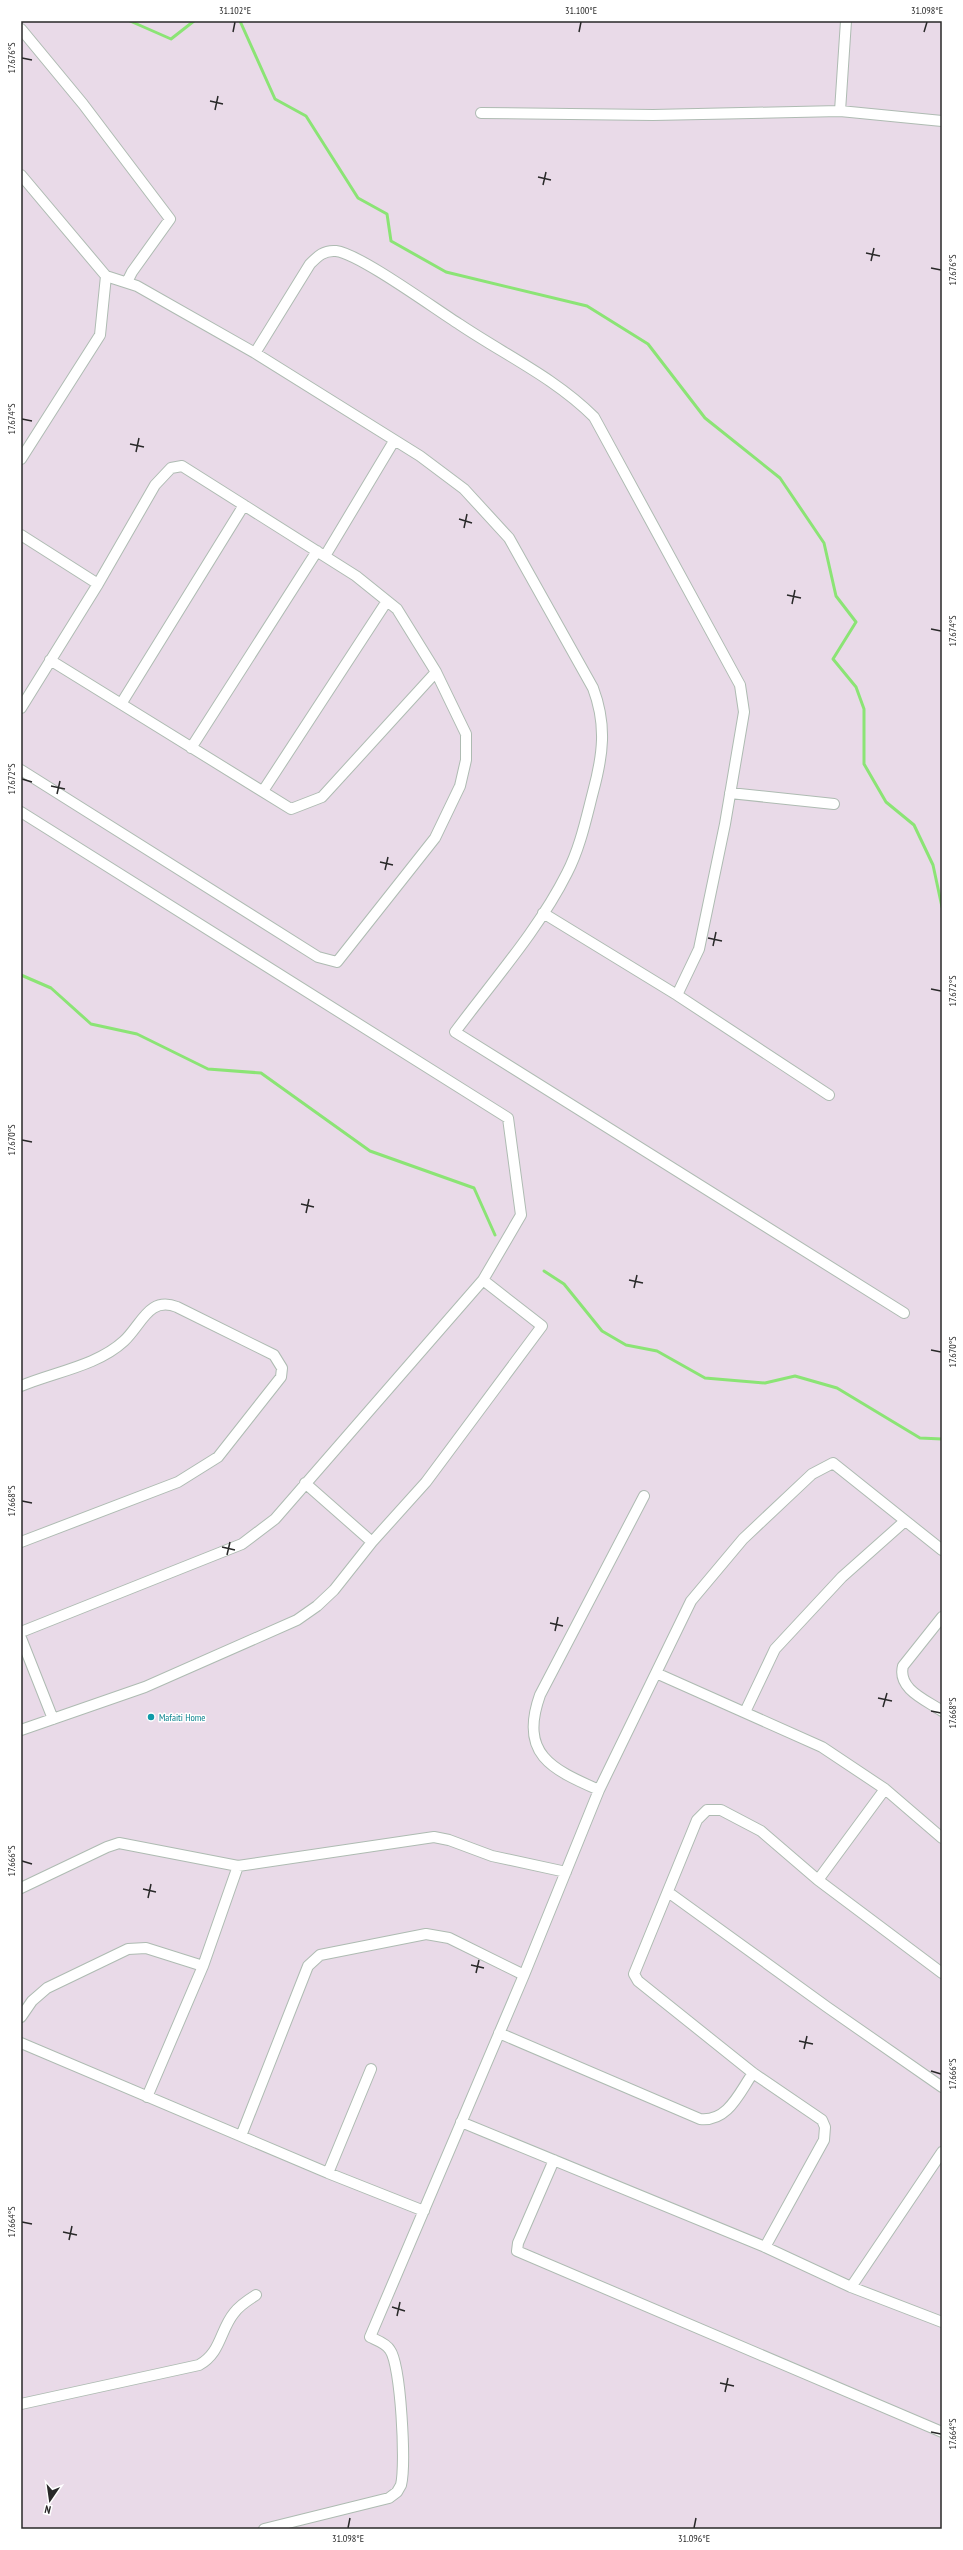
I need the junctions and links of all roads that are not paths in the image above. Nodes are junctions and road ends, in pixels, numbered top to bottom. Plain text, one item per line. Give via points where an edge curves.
1 (846, 21) edge
2 (21, 29) edge
3 (840, 111) junction
4 (481, 113) dead end
5 (942, 121) edge
6 (21, 175) edge
7 (106, 276) junction
8 (127, 282) junction
9 (255, 354) junction
10 (394, 441) junction
11 (21, 459) edge
12 (244, 505) junction
13 (21, 535) edge
14 (321, 554) junction
15 (98, 584) junction
16 (387, 601) junction
17 (50, 660) junction
18 (436, 672) junction
19 (121, 704) junction
20 (21, 708) edge
21 (191, 748) junction
22 (21, 770) edge
23 (262, 791) junction
24 (730, 793) junction
25 (834, 804) dead end
26 (21, 812) edge
27 (542, 913) junction
28 (677, 995) junction
29 (829, 1095) dead end
30 (483, 1280) junction
31 (904, 1313) dead end
32 (21, 1386) edge
33 (305, 1483) junction
34 (644, 1496) dead end
35 (905, 1521) junction
36 (21, 1542) edge
37 (372, 1542) junction
38 (942, 1550) edge
39 (942, 1617) edge
40 (21, 1632) edge
41 (21, 1638) edge
42 (656, 1673) junction
43 (942, 1711) edge
44 (745, 1712) junction
45 (53, 1719) junction
46 (21, 1730) edge
47 (885, 1789) junction
48 (599, 1790) junction
49 (942, 1838) edge
50 (238, 1866) junction
51 (566, 1872) junction
52 (818, 1880) junction
53 (21, 1888) edge
54 (668, 1892) junction
55 (203, 1966) junction
56 (942, 1973) edge
57 (524, 1976) junction
58 (21, 2017) edge
59 (499, 2033) junction
60 (21, 2043) edge
61 (372, 2069) dead end
62 (754, 2073) junction
63 (942, 2087) edge
64 (147, 2097) junction
65 (461, 2122) junction
66 (241, 2136) junction
67 (942, 2152) edge
68 (554, 2160) junction
69 (328, 2173) junction
70 (424, 2211) junction
71 (765, 2247) junction
72 (851, 2287) junction
73 (256, 2295) dead end
74 (942, 2322) edge
75 (21, 2404) edge
76 (942, 2432) edge
77 (264, 2529) edge

1 - 3 street
2 - 8 street via 83,104 170,219
3 - 4 street via 653,115
3 - 5 street
6 - 7 street
7 - 8 street
7 - 11 street via 100,335
8 - 9 street
9 - 10 street
9 - 24 street via 310,264 321,254 335,251 373,270 575,398 594,418 740,685 744,712
10 - 14 street
10 - 27 street via 420,456 464,489 509,538 593,688 601,710 603,734 600,767 582,835 567,873
12 - 14 street
12 - 15 street via 185,467 171,468 155,485
12 - 19 street
13 - 15 street
14 - 16 street via 356,576
14 - 21 street
15 - 17 street
16 - 18 street via 403,617
16 - 23 street
17 - 19 street
17 - 20 street
18 - 22 street via 466,734 466,760 460,786 435,838 337,962 318,956
18 - 23 street via 322,797 291,809
19 - 21 street
21 - 23 street
24 - 25 street
24 - 28 street via 699,949
26 - 30 street via 508,1118 521,1215
27 - 28 street
27 - 31 street via 455,1032
28 - 29 street
30 - 33 street
30 - 37 street via 542,1326 426,1482
32 - 36 street via 104,1354 124,1341 155,1305 163,1303 177,1307 274,1355 282,1371 281,1377 218,1457 205,1467 178,1482
33 - 37 street
33 - 40 street via 275,1518 242,1544
34 - 48 street via 540,1695 532,1724 532,1737 553,1767 562,1774
35 - 38 street
35 - 42 street via 833,1462 812,1474 743,1539 703,1584 691,1601
35 - 44 street via 842,1577 780,1643
37 - 45 street via 334,1590 297,1620 145,1687
39 - 43 street via 903,1666 901,1673 905,1685
41 - 45 street
42 - 44 street
42 - 48 street
44 - 47 street via 822,1747
45 - 46 street
47 - 49 street
47 - 52 street
48 - 51 street
50 - 51 street via 434,1837 492,1856
50 - 53 street via 119,1843
50 - 55 street
51 - 57 street
52 - 54 street via 761,1831 721,1810 711,1809 703,1812 697,1820
52 - 56 street
54 - 62 street via 634,1968 635,1977
54 - 63 street
55 - 58 street via 146,1948 128,1948 47,1988 32,2001
55 - 64 street
57 - 59 street
57 - 66 street via 449,1938 436,1935 426,1934 320,1955 308,1966
59 - 62 street via 700,2120 711,2120 725,2113
59 - 65 street
60 - 64 street
61 - 69 street
62 - 71 street via 822,2120 825,2127 824,2140
64 - 66 street
65 - 68 street
65 - 70 street
66 - 69 street
67 - 72 street
68 - 71 street
68 - 76 street via 518,2243 517,2251
69 - 70 street
70 - 77 street via 370,2337 387,2346 393,2356 401,2410 401,2485 389,2498
71 - 72 street
72 - 74 street
73 - 75 street via 234,2313 218,2346 199,2365

